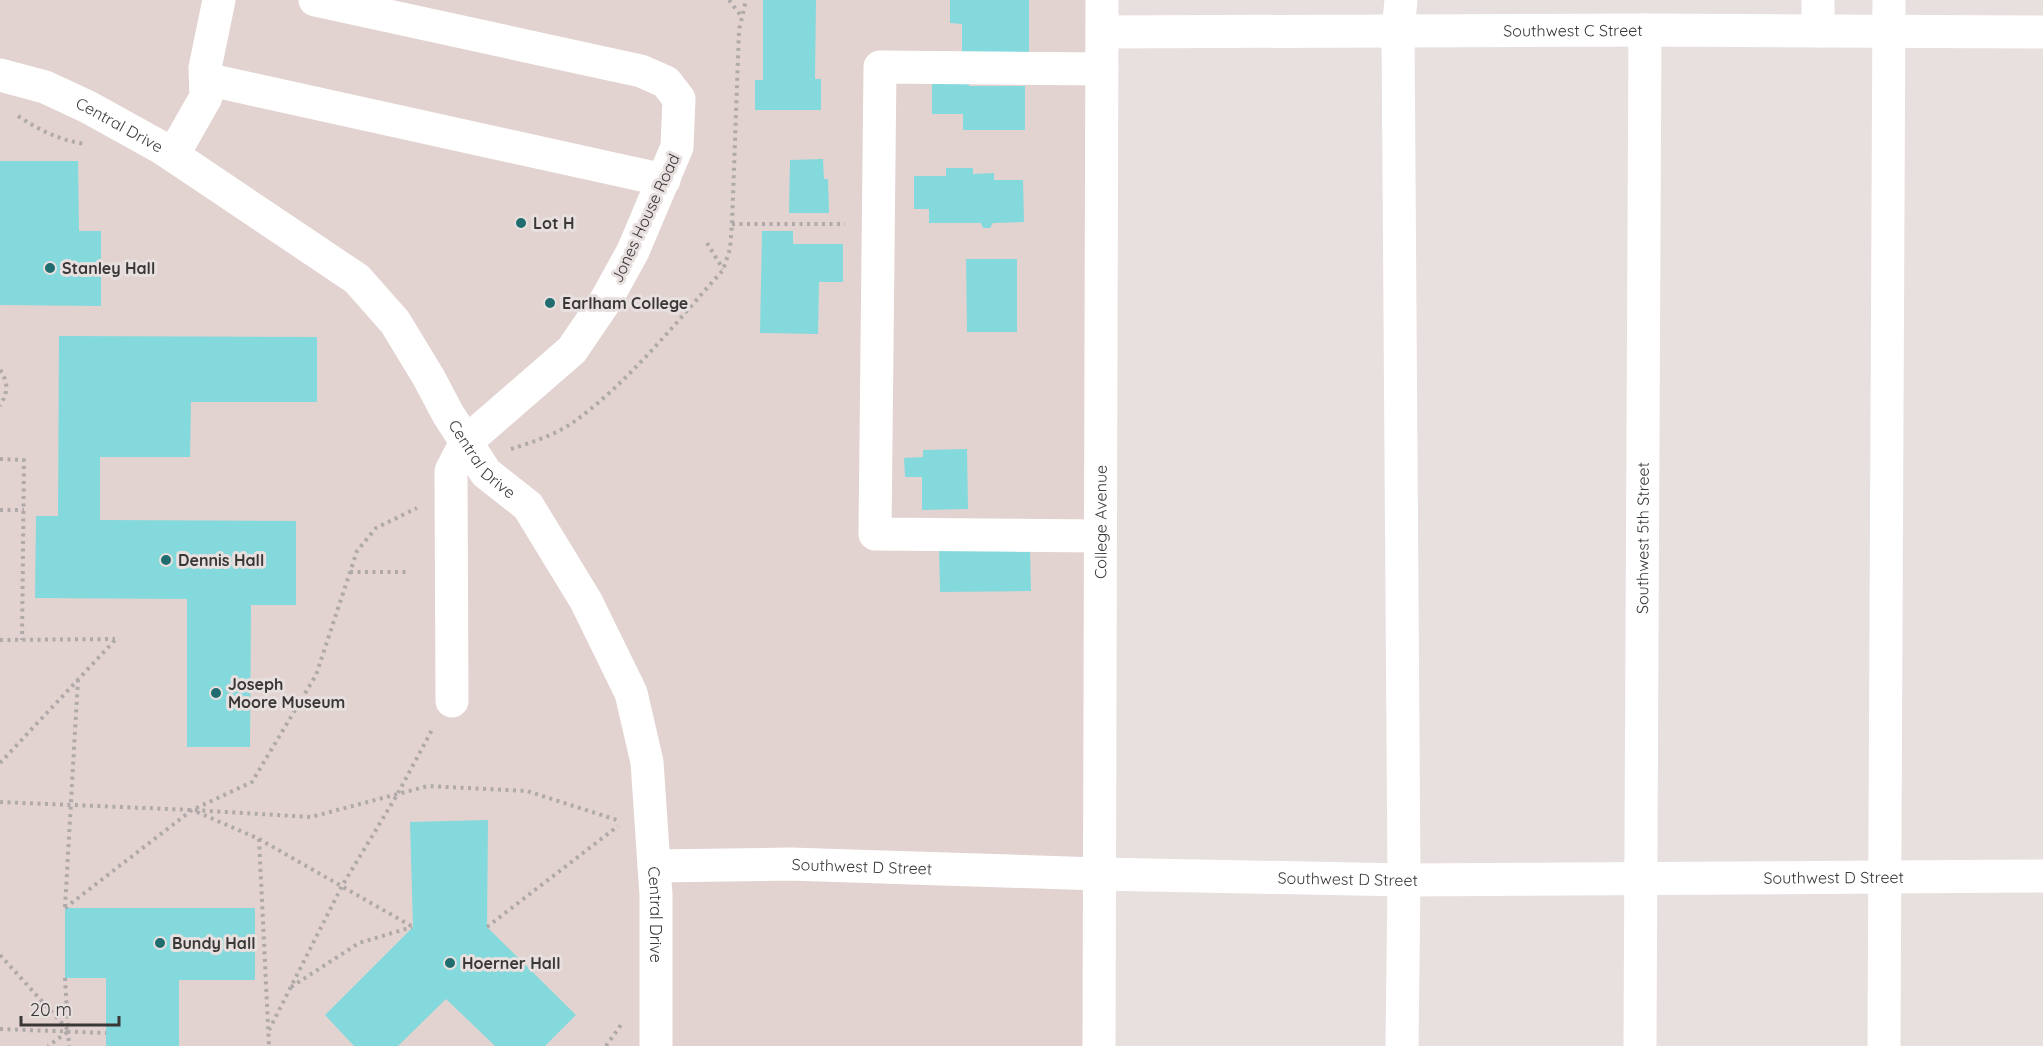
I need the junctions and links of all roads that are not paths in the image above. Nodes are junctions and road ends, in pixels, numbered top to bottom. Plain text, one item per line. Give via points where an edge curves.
1 (219, 0) edge
2 (315, 0) edge
3 (1102, 0) edge
4 (1400, 16) edge
5 (1818, 16) edge
6 (1888, 16) edge
7 (1645, 30) junction
8 (1102, 32) junction
9 (2043, 32) edge
10 (1102, 69) junction
11 (0, 75) edge
12 (206, 79) junction
13 (173, 155) junction
14 (664, 180) junction
15 (466, 442) junction
16 (1100, 536) junction
17 (452, 701) road end
18 (654, 866) junction
19 (1099, 874) junction
20 (2043, 876) edge
21 (1884, 877) junction
22 (1640, 878) junction
23 (1404, 880) junction
24 (656, 1046) edge
25 (1099, 1046) edge
26 (1402, 1046) edge
27 (1640, 1046) edge
28 (1884, 1046) edge

1 - 12 street
2 - 14 street, Jones House Road via 641,71 666,81 679,99 677,147
3 - 8 street, College Avenue
4 - 7 street, Southwest C Street
4 - 8 street, Southwest C Street
4 - 23 street
5 - 6 street, Southwest C Street
5 - 7 street, Southwest C Street
6 - 9 street, Southwest C Street
6 - 21 street
7 - 22 street, Southwest 5th Street
8 - 10 street, College Avenue
10 - 16 street, College Avenue
10 - 16 street via 880,67 875,534
11 - 13 street, Central Drive via 67,97
12 - 13 street via 206,97
12 - 14 street
13 - 15 street, Central Drive via 357,279 395,322
14 - 15 street, Jones House Road via 622,271 572,350
15 - 17 street via 451,471
15 - 18 street, Central Drive via 486,472 528,506 586,601 631,693 647,762
16 - 19 street, College Avenue
18 - 19 street, Southwest D Street via 790,864
18 - 24 street, Central Drive
19 - 23 street, Southwest D Street
19 - 25 street, College Avenue
20 - 21 street, Southwest D Street
21 - 22 street, Southwest D Street
21 - 28 street
22 - 23 street, Southwest D Street
22 - 27 street, Southwest 5th Street
23 - 26 street

